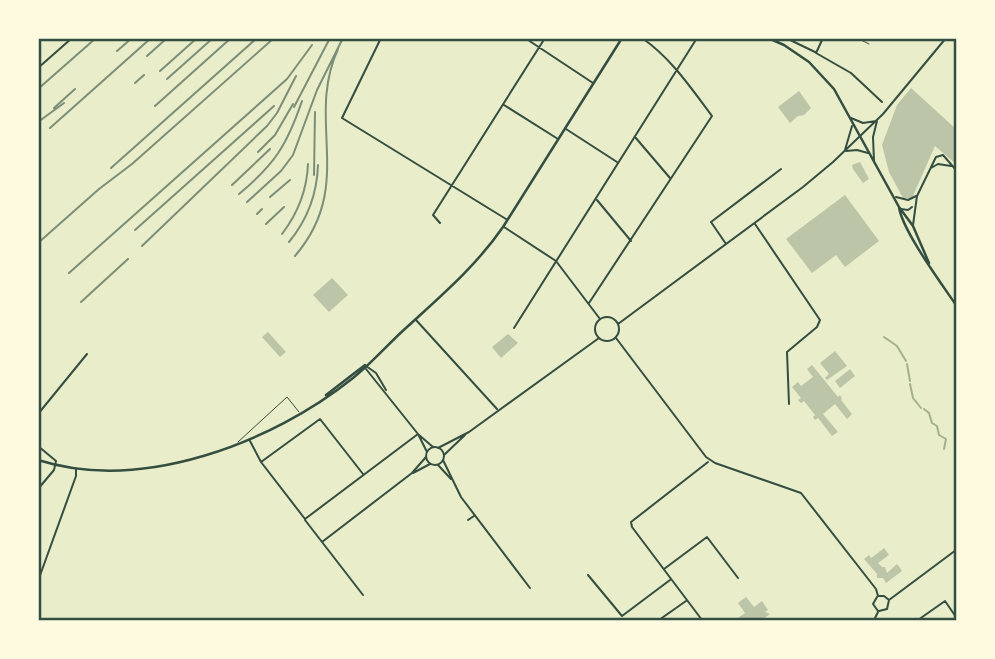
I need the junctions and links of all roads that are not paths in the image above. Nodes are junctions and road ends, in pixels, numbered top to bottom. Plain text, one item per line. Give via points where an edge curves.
1 (72, 38) edge
2 (381, 38) edge
3 (524, 38) edge
4 (545, 38) edge
5 (622, 38) edge
6 (642, 38) edge
7 (697, 38) edge
8 (768, 38) edge
9 (786, 38) edge
10 (822, 38) edge
11 (857, 38) edge
12 (946, 38) edge
13 (869, 44) dead end
14 (539, 48) junction
15 (816, 53) junction
16 (38, 68) edge
17 (677, 70) junction
18 (594, 83) junction
19 (882, 102) dead end
20 (503, 104) junction
21 (849, 117) junction
22 (877, 120) junction
23 (852, 122) junction
24 (565, 128) junction
25 (635, 137) junction
26 (860, 137) junction
27 (558, 139) junction
28 (845, 151) junction
29 (869, 153) junction
30 (935, 159) junction
31 (946, 160) junction
32 (874, 162) junction
33 (619, 163) junction
34 (938, 164) junction
35 (943, 164) junction
36 (951, 166) junction
37 (781, 169) dead end
38 (930, 169) junction
39 (957, 170) edge
40 (671, 179) junction
41 (452, 186) junction
42 (917, 196) junction
43 (893, 197) junction
44 (596, 199) junction
45 (914, 205) junction
46 (899, 208) junction
47 (507, 220) junction
48 (440, 223) dead end
49 (755, 223) junction
50 (913, 226) junction
51 (503, 227) junction
52 (631, 241) junction
53 (727, 244) junction
54 (556, 261) junction
55 (929, 263) junction
56 (589, 303) junction
57 (957, 305) edge
58 (416, 319) junction
59 (600, 319) junction
60 (618, 324) junction
61 (514, 328) dead end
62 (599, 338) junction
63 (615, 338) junction
64 (87, 354) dead end
65 (372, 359) junction
66 (365, 365) junction
67 (372, 369) junction
68 (358, 374) junction
69 (369, 374) junction
70 (388, 394) junction
71 (320, 400) junction
72 (789, 404) dead end
73 (498, 411) junction
74 (300, 413) junction
75 (38, 414) edge
76 (469, 432) junction
77 (418, 434) junction
78 (249, 440) junction
79 (238, 444) junction
80 (38, 446) edge
81 (434, 448) junction
82 (439, 448) junction
83 (427, 452) junction
84 (444, 456) junction
85 (426, 457) junction
86 (38, 460) edge
87 (443, 460) junction
88 (709, 460) junction
89 (261, 462) junction
90 (56, 464) junction
91 (430, 464) junction
92 (437, 465) junction
93 (76, 468) junction
94 (412, 473) junction
95 (364, 475) junction
96 (452, 479) junction
97 (38, 489) edge
98 (475, 515) junction
99 (305, 519) junction
100 (468, 520) dead end
101 (322, 542) junction
102 (957, 550) edge
103 (506, 556) junction
104 (502, 559) dead end
105 (664, 569) junction
106 (519, 574) junction
107 (588, 575) dead end
108 (516, 577) dead end
109 (738, 578) dead end
110 (671, 579) junction
111 (38, 580) edge
112 (530, 588) dead end
113 (363, 595) dead end
114 (878, 596) junction
115 (687, 600) junction
116 (889, 600) junction
117 (878, 611) junction
118 (957, 617) edge
119 (659, 621) edge
120 (702, 621) edge
121 (874, 621) edge
122 (918, 621) edge

1 - 16 street
2 - 41 street via 342,118
3 - 14 street
4 - 14 street
5 - 18 street
6 - 17 street
7 - 17 street
8 - 21 street via 818,70
9 - 15 street
10 - 15 street
11 - 13 lane
12 - 22 street
14 - 18 street
14 - 20 street
15 - 19 street via 851,73
17 - 25 street
17 - 40 street via 712,116
18 - 24 street
20 - 27 street
20 - 41 street
21 - 22 street via 863,123
21 - 23 street
22 - 26 street
22 - 32 street
23 - 26 street
23 - 28 street
24 - 27 street
24 - 33 street
25 - 33 street
25 - 40 street
26 - 28 street
26 - 29 street
27 - 47 street
28 - 29 street
28 - 49 street
29 - 32 street
30 - 31 street via 942,155
30 - 34 street
30 - 38 street
31 - 35 street
31 - 36 street
32 - 43 street
33 - 44 street
34 - 35 street
34 - 38 street
35 - 36 street
36 - 39 street
37 - 53 street via 711,222
38 - 42 street
40 - 52 street
41 - 47 street
41 - 48 street via 433,215
42 - 43 street via 908,200
42 - 45 street
43 - 46 street
44 - 52 street
44 - 54 street
45 - 46 street via 908,210
45 - 50 street
46 - 50 street
46 - 55 street
47 - 51 street
49 - 53 street
49 - 72 street via 820,318 819,325 786,352
50 - 55 street
51 - 54 street
51 - 58 street via 465,274
52 - 56 street
53 - 60 street
54 - 56 street
54 - 61 street
55 - 57 street
56 - 59 street
58 - 65 street
58 - 73 street
59 - 60 street via 609,317
59 - 62 street via 595,327
60 - 63 street
62 - 63 street
62 - 73 street
63 - 88 street
64 - 75 street
65 - 66 street
65 - 67 street
66 - 67 street
66 - 68 street
66 - 69 street
66 - 71 street
67 - 70 street
68 - 69 street
68 - 71 street
69 - 70 street
70 - 77 street
71 - 74 street
73 - 76 street
74 - 78 street
74 - 79 lane via 286,397
76 - 82 street
76 - 84 street
77 - 81 street
77 - 83 street
77 - 95 street
78 - 79 street
78 - 89 street
79 - 93 street via 154,467
80 - 90 street
81 - 82 street
81 - 83 street
82 - 84 street
83 - 85 street
84 - 87 street
85 - 91 street
85 - 94 street
86 - 90 street
87 - 92 street
87 - 96 street
88 - 105 street via 631,523
88 - 114 street via 802,493
89 - 95 street via 320,419
89 - 99 street
90 - 93 street
90 - 97 street
91 - 92 street
91 - 94 street
92 - 96 street
93 - 111 street
94 - 101 street
95 - 99 street
96 - 98 street
98 - 100 street
98 - 103 street
99 - 101 street
101 - 113 street
102 - 116 street
103 - 104 street
103 - 106 street
105 - 109 street via 707,537
105 - 110 street
106 - 108 street
106 - 112 street
107 - 110 street via 622,616
110 - 115 street
114 - 116 street
114 - 117 street via 873,603
115 - 119 street
115 - 120 street
116 - 117 street via 887,609
117 - 121 street
118 - 122 street via 945,601

